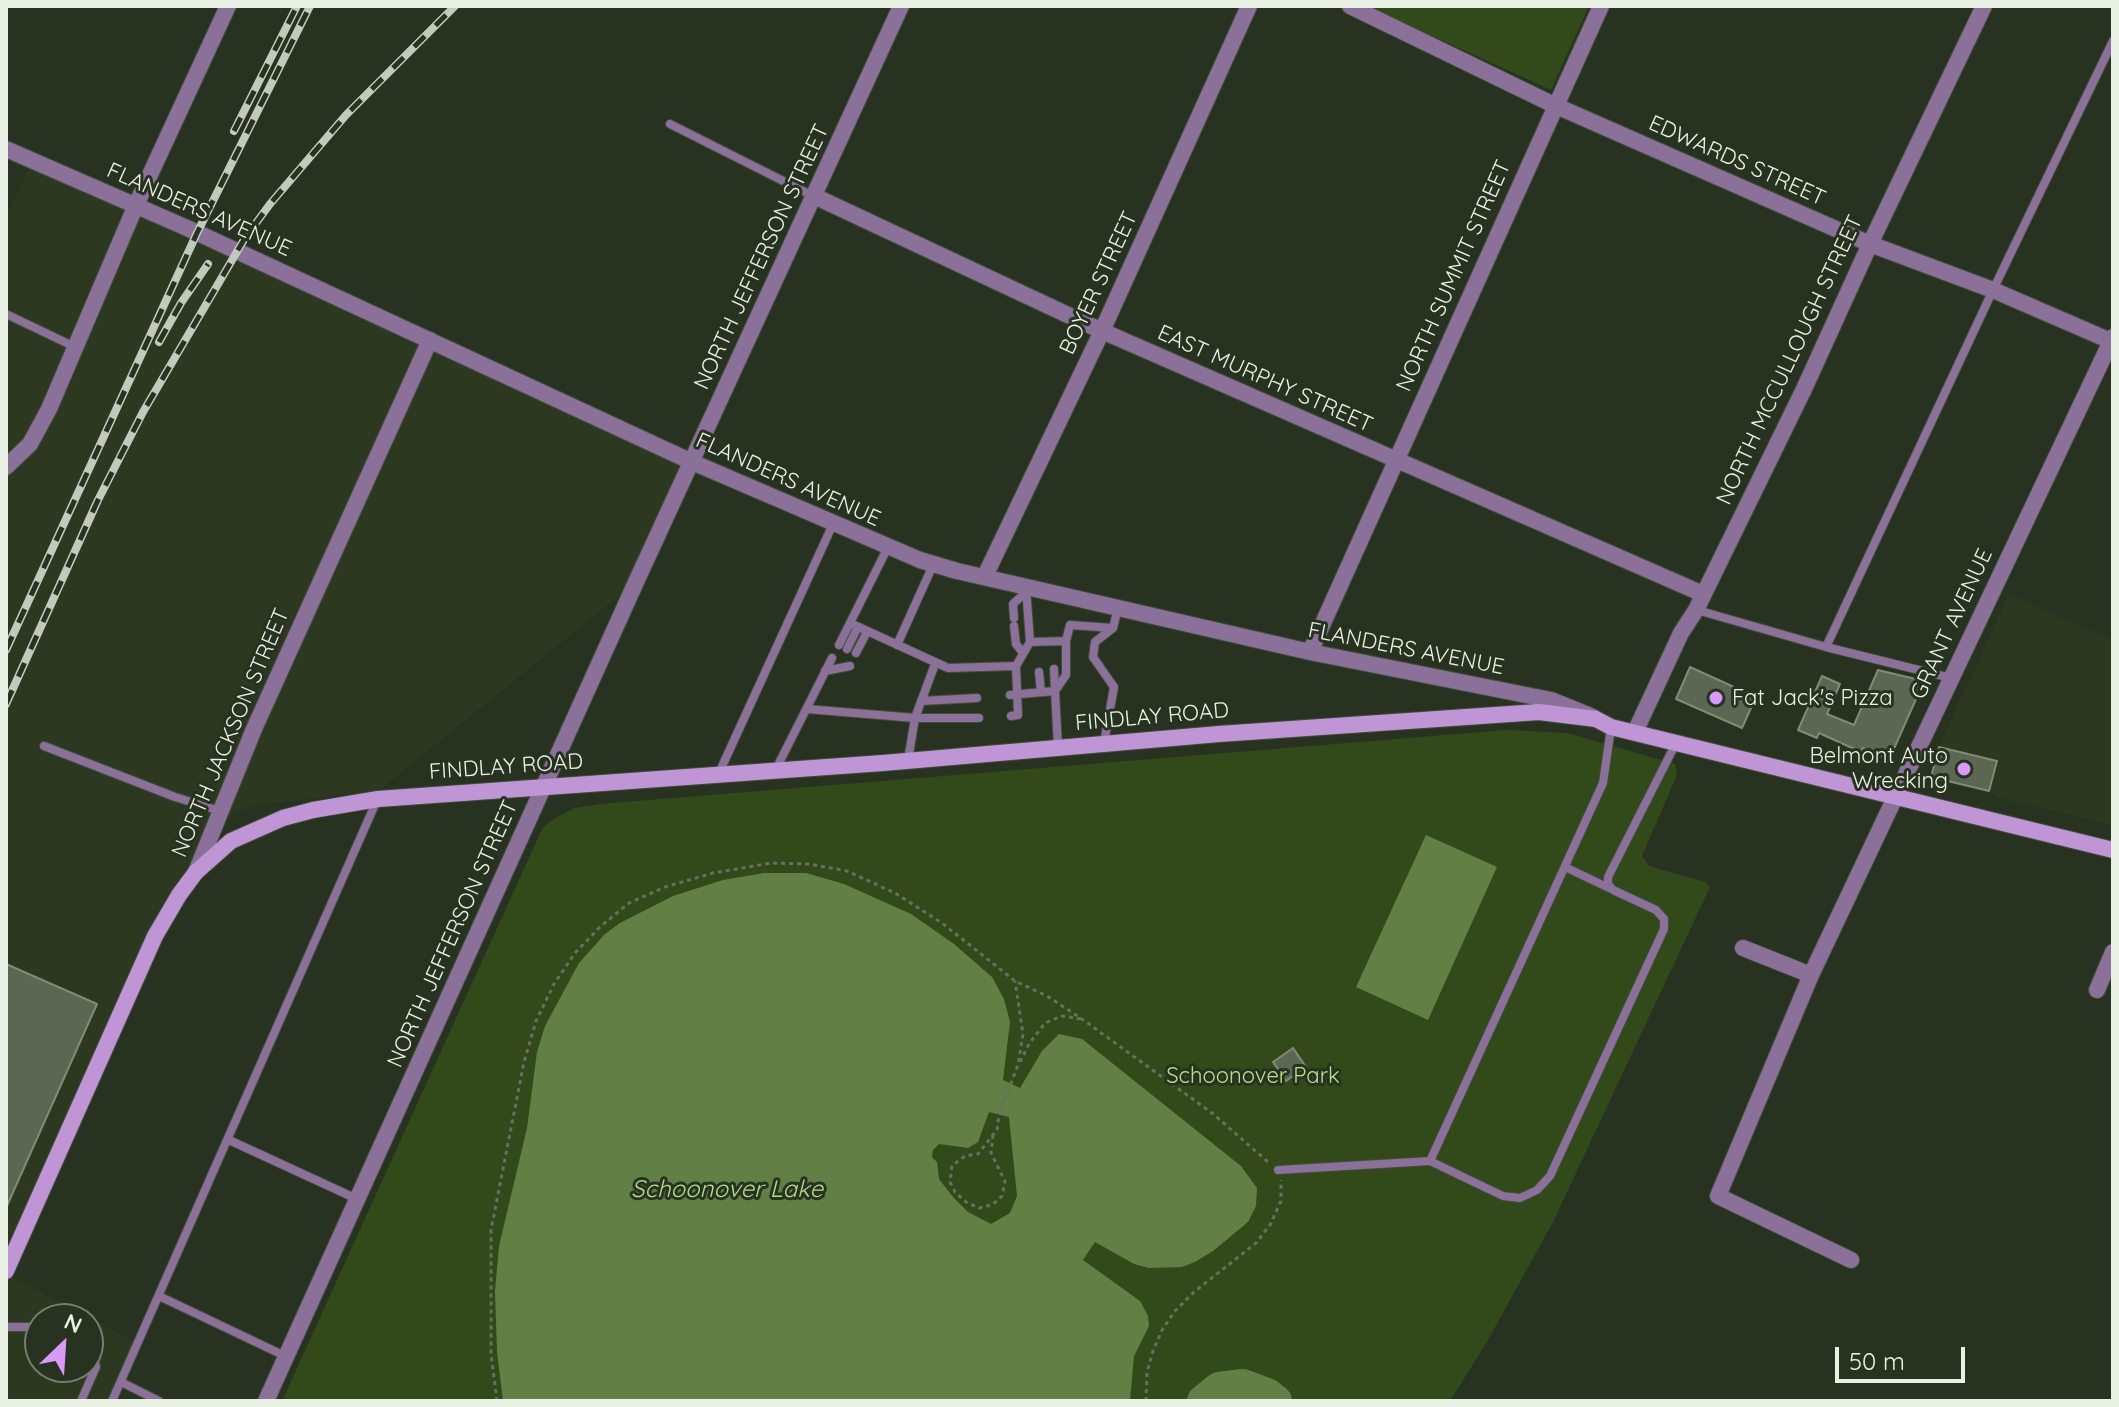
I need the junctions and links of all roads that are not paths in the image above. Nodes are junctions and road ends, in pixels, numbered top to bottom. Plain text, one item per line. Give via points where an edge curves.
1 (228, 6) edge
2 (901, 6) edge
3 (1249, 6) edge
4 (1350, 6) edge
5 (1601, 6) edge
6 (1984, 6) edge
7 (2113, 41) edge
8 (1554, 105) junction
9 (670, 124) dead end
10 (6, 149) edge
11 (814, 196) junction
12 (136, 205) junction
13 (1870, 244) junction
14 (1993, 290) junction
15 (6, 314) edge
16 (1102, 331) junction
17 (430, 340) junction
18 (2112, 340) edge
19 (76, 348) junction
20 (1394, 460) junction
21 (692, 462) junction
22 (6, 467) edge
23 (833, 524) junction
24 (888, 547) junction
25 (933, 564) junction
26 (985, 576) junction
27 (1026, 589) junction
28 (1703, 594) junction
29 (1118, 608) junction
30 (1696, 610) junction
31 (854, 625) junction
32 (1113, 628) junction
33 (867, 632) junction
34 (1066, 641) junction
35 (897, 645) junction
36 (1035, 645) junction
37 (843, 647) dead end
38 (1826, 647) junction
39 (1310, 652) junction
40 (856, 653) dead end
41 (1023, 653) junction
42 (935, 664) junction
43 (850, 666) dead end
44 (1016, 666) junction
45 (1054, 669) dead end
46 (1039, 672) dead end
47 (1951, 678) junction
48 (1055, 691) junction
49 (1041, 692) junction
50 (1013, 695) junction
51 (977, 698) dead end
52 (921, 701) junction
53 (807, 709) junction
54 (1011, 716) dead end
55 (915, 718) junction
56 (979, 718) dead end
57 (1604, 723) junction
58 (1635, 732) junction
59 (1104, 743) junction
60 (1676, 743) junction
61 (44, 746) dead end
62 (1058, 747) junction
63 (908, 760) junction
64 (776, 769) junction
65 (719, 773) junction
66 (544, 787) junction
67 (1894, 796) junction
68 (378, 799) junction
69 (221, 811) junction
70 (2113, 850) edge
71 (1565, 867) junction
72 (196, 872) junction
73 (1613, 890) junction
74 (1743, 948) dead end
75 (2113, 952) edge
76 (1811, 975) junction
77 (2097, 990) dead end
78 (229, 1140) junction
79 (1430, 1161) junction
80 (1278, 1170) road end
81 (357, 1199) junction
82 (1851, 1260) dead end
83 (6, 1271) edge
84 (159, 1296) junction
85 (286, 1357) junction
86 (121, 1382) junction
87 (112, 1401) edge
88 (159, 1401) edge
89 (266, 1401) edge

1 - 12 street
2 - 11 street, NORTH JEFFERSON STREET
3 - 16 street, BOYER STREET
4 - 8 street, EDWARDS STREET
5 - 8 street, NORTH SUMMIT STREET
6 - 13 street, NORTH MCCULLOUGH STREET
7 - 14 lane
8 - 13 street, EDWARDS STREET
8 - 20 street, NORTH SUMMIT STREET
9 - 11 lane
10 - 12 street, FLANDERS AVENUE
11 - 16 street, EAST MURPHY STREET
11 - 21 street, NORTH JEFFERSON STREET
12 - 17 street, FLANDERS AVENUE
12 - 19 street
13 - 14 street, EDWARDS STREET
13 - 28 street, NORTH MCCULLOUGH STREET
14 - 18 street, EDWARDS STREET
14 - 38 lane
15 - 19 lane
16 - 20 street, EAST MURPHY STREET
16 - 26 street, BOYER STREET
17 - 21 street, FLANDERS AVENUE
17 - 69 street, NORTH JACKSON STREET
18 - 47 street, GRANT AVENUE
19 - 22 street via 30,444
20 - 28 street, EAST MURPHY STREET
20 - 39 street, NORTH SUMMIT STREET
21 - 23 street, FLANDERS AVENUE
21 - 66 street, NORTH JEFFERSON STREET
23 - 24 street, FLANDERS AVENUE
23 - 65 lane
24 - 25 street, FLANDERS AVENUE
24 - 31 lane
25 - 26 street, FLANDERS AVENUE
25 - 35 lane
26 - 27 street, FLANDERS AVENUE
27 - 29 street, FLANDERS AVENUE
27 - 36 lane
27 - 41 lane via 1013,604 1016,644
28 - 30 street, NORTH MCCULLOUGH STREET
29 - 32 lane
29 - 39 street, FLANDERS AVENUE
30 - 38 lane
30 - 58 street, NORTH MCCULLOUGH STREET
31 - 33 lane
31 - 37 lane
32 - 34 lane via 1070,625
32 - 59 lane via 1095,642 1093,657 1114,687
33 - 35 lane
33 - 40 lane
34 - 36 lane via 1053,647
34 - 48 lane via 1066,675
35 - 42 lane
36 - 41 lane
38 - 47 lane
39 - 57 street, FLANDERS AVENUE via 1551,700
41 - 44 lane
42 - 44 lane
42 - 52 lane
43 - 53 lane via 836,663 825,671
44 - 50 lane
45 - 48 lane
46 - 49 lane
47 - 67 street, GRANT AVENUE
48 - 49 lane
48 - 62 lane
49 - 50 lane
50 - 54 lane via 1018,715
51 - 52 lane
52 - 55 lane
53 - 55 lane
53 - 64 lane
55 - 56 lane
55 - 63 lane
57 - 58 main road, FINDLAY ROAD
57 - 59 main road, FINDLAY ROAD via 1539,712 1510,713
57 - 71 lane via 1603,783
58 - 60 main road, FINDLAY ROAD
59 - 62 main road, FINDLAY ROAD
60 - 67 main road, FINDLAY ROAD
60 - 73 lane via 1608,877
61 - 69 lane
62 - 63 main road, FINDLAY ROAD
63 - 64 main road, FINDLAY ROAD
64 - 65 main road, FINDLAY ROAD
65 - 66 main road, FINDLAY ROAD
66 - 68 main road, FINDLAY ROAD
66 - 81 street, NORTH JEFFERSON STREET
67 - 70 main road, FINDLAY ROAD
67 - 76 street, GRANT AVENUE
68 - 72 main road, FINDLAY ROAD via 313,810 257,828 231,841
68 - 78 lane
69 - 72 street, NORTH JACKSON STREET
71 - 73 lane
71 - 79 lane
72 - 83 main road, NORTH JACKSON STREET via 155,936
73 - 79 lane via 1656,910 1664,929 1550,1176 1520,1198 1503,1196
74 - 76 street
75 - 77 street
76 - 82 street, GRANT AVENUE via 1718,1196
78 - 81 lane
78 - 84 lane
79 - 80 lane
81 - 85 street, NORTH JEFFERSON STREET
84 - 85 lane
84 - 86 lane
85 - 89 street, NORTH JEFFERSON STREET
86 - 87 lane
86 - 88 lane

